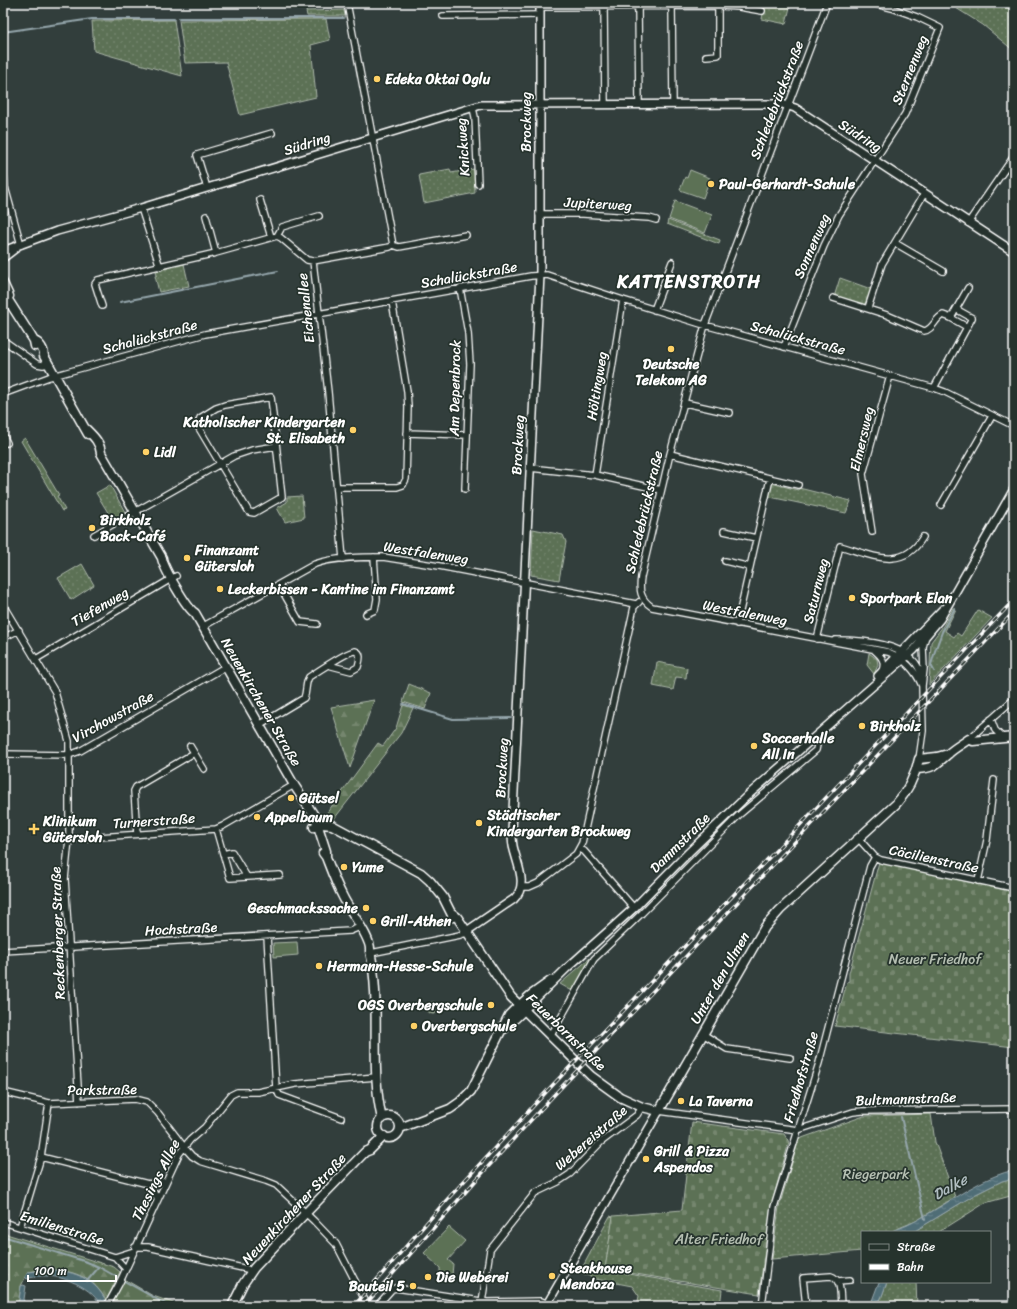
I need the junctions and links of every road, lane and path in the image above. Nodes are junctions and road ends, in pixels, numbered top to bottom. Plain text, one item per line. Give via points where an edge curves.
1 (347, 3) edge
2 (827, 3) edge
3 (872, 3) edge
4 (540, 5) edge
5 (718, 5) edge
6 (604, 7) junction
7 (638, 7) junction
8 (672, 7) junction
9 (762, 12) dead end
10 (540, 15) junction
11 (443, 16) dead end
12 (706, 56) dead end
13 (673, 104) junction
14 (539, 105) junction
15 (605, 105) junction
16 (639, 105) junction
17 (788, 106) junction
18 (473, 108) junction
19 (272, 133) dead end
20 (373, 138) junction
21 (1014, 156) edge
22 (874, 161) junction
23 (3, 163) edge
24 (478, 184) dead end
25 (208, 188) junction
26 (924, 194) junction
27 (260, 200) dead end
28 (141, 208) junction
29 (539, 214) junction
30 (206, 216) dead end
31 (319, 216) dead end
32 (656, 220) dead end
33 (968, 223) junction
34 (466, 235) dead end
35 (274, 236) junction
36 (895, 243) junction
37 (22, 245) junction
38 (393, 245) junction
39 (3, 250) edge
40 (1014, 252) edge
41 (216, 253) junction
42 (3, 258) edge
43 (313, 261) junction
44 (672, 262) dead end
45 (160, 267) junction
46 (943, 271) dead end
47 (540, 275) junction
48 (3, 283) edge
49 (460, 288) junction
50 (968, 288) dead end
51 (3, 292) edge
52 (833, 298) dead end
53 (623, 300) junction
54 (392, 301) junction
55 (102, 306) dead end
56 (868, 308) junction
57 (956, 309) junction
58 (654, 310) junction
59 (319, 314) junction
60 (20, 318) junction
61 (951, 318) junction
62 (705, 326) junction
63 (967, 327) junction
64 (3, 340) edge
65 (784, 347) junction
66 (46, 360) junction
67 (55, 376) junction
68 (890, 376) junction
69 (934, 388) junction
70 (3, 394) edge
71 (685, 403) junction
72 (730, 413) dead end
73 (992, 416) junction
74 (1014, 426) edge
75 (407, 433) junction
76 (467, 435) junction
77 (3, 436) edge
78 (7, 443) dead end
79 (276, 446) junction
80 (670, 454) junction
81 (221, 464) junction
82 (530, 468) junction
83 (595, 475) junction
84 (770, 479) junction
85 (798, 485) dead end
86 (337, 487) junction
87 (465, 489) dead end
88 (1014, 489) edge
89 (662, 490) junction
90 (941, 505) dead end
91 (136, 512) junction
92 (724, 531) dead end
93 (872, 532) dead end
94 (94, 536) dead end
95 (923, 537) dead end
96 (756, 538) junction
97 (374, 557) junction
98 (343, 559) junction
99 (725, 561) dead end
100 (750, 567) junction
101 (174, 578) junction
102 (524, 583) junction
103 (279, 585) junction
104 (642, 599) junction
105 (636, 604) junction
106 (3, 605) edge
107 (947, 605) junction
108 (366, 614) dead end
109 (317, 624) dead end
110 (737, 624) junction
111 (202, 628) junction
112 (19, 630) junction
113 (926, 637) junction
114 (3, 638) edge
115 (820, 640) junction
116 (873, 650) junction
117 (902, 656) junction
118 (36, 658) junction
119 (328, 664) junction
120 (225, 667) junction
121 (882, 671) junction
122 (923, 678) junction
123 (922, 686) junction
124 (862, 695) junction
125 (1014, 699) edge
126 (992, 719) junction
127 (260, 725) junction
128 (1014, 737) edge
129 (814, 738) junction
130 (1003, 738) junction
131 (969, 739) junction
132 (190, 746) dead end
133 (194, 753) junction
134 (3, 754) edge
135 (948, 754) junction
136 (69, 755) junction
137 (919, 759) junction
138 (204, 769) dead end
139 (917, 769) junction
140 (994, 780) dead end
141 (294, 785) junction
142 (316, 826) junction
143 (216, 829) junction
144 (137, 834) junction
145 (858, 838) junction
146 (69, 839) junction
147 (580, 849) junction
148 (223, 854) junction
149 (875, 856) junction
150 (280, 875) dead end
151 (247, 877) junction
152 (978, 881) junction
153 (522, 887) junction
154 (1014, 888) edge
155 (634, 908) junction
156 (360, 928) junction
157 (465, 932) junction
158 (267, 936) junction
159 (69, 948) junction
160 (3, 951) edge
161 (370, 952) junction
162 (587, 952) junction
163 (594, 959) junction
164 (521, 1008) junction
165 (703, 1034) junction
166 (550, 1037) junction
167 (790, 1058) dead end
168 (377, 1079) junction
169 (276, 1088) junction
170 (3, 1092) edge
171 (79, 1102) junction
172 (49, 1103) junction
173 (642, 1107) junction
174 (1014, 1109) edge
175 (659, 1111) junction
176 (341, 1118) dead end
177 (385, 1118) junction
178 (399, 1124) junction
179 (798, 1130) junction
180 (382, 1134) junction
181 (184, 1147) junction
182 (41, 1157) junction
183 (166, 1181) junction
184 (148, 1184) junction
185 (158, 1199) junction
186 (306, 1212) junction
187 (3, 1222) edge
188 (20, 1227) junction
189 (141, 1235) junction
190 (148, 1247) junction
191 (134, 1249) junction
192 (115, 1257) junction
193 (126, 1270) junction
194 (251, 1272) junction
195 (850, 1280) dead end
196 (838, 1281) junction
197 (482, 1302) junction
198 (547, 1305) edge
199 (107, 1306) edge
200 (232, 1306) edge
201 (368, 1306) edge
202 (377, 1306) edge
203 (762, 1306) edge
204 (806, 1306) edge
205 (841, 1306) edge

1 - 20 street
2 - 17 street, Schledebrückstraße
3 - 22 street, Sternenweg via 917,17 940,28 905,114
4 - 6 street
4 - 10 street, Brockweg
5 - 8 street
5 - 9 street
5 - 12 street via 718,55
6 - 7 street
6 - 15 street
7 - 8 street
7 - 16 street
8 - 13 street
10 - 11 street
10 - 14 street, Brockweg
13 - 16 street, Südring
13 - 17 street, Südring
14 - 15 street, Südring
14 - 18 street, Südring via 488,105
14 - 29 street, Brockweg
15 - 16 street, Südring
17 - 22 street, Südring via 795,108
17 - 62 street, Schledebrückstraße
18 - 20 street, Südring
18 - 24 street, Knickweg
19 - 25 street via 197,155
20 - 25 street, Südring
20 - 38 street
21 - 33 street
22 - 26 street, Südring
22 - 65 street, Sonnenweg via 839,215
23 - 37 street via 5,187
25 - 28 street, Südring
26 - 33 street, Südring
26 - 36 street
27 - 35 street
28 - 37 street, Südring via 52,233
28 - 45 street
29 - 32 street, Jupiterweg via 583,214
29 - 47 street, Brockweg
30 - 41 street
31 - 35 street via 282,227
33 - 40 street, Südring
34 - 38 street via 399,247
35 - 41 street
35 - 43 street via 281,238 307,260
36 - 46 street
36 - 56 street via 882,264
37 - 39 street, Südring
37 - 42 street, Südring
38 - 43 street, Eichenallee
41 - 45 street
43 - 59 street, Eichenallee
44 - 58 street
45 - 55 street via 98,280 95,284
47 - 49 street, Schalückstraße
47 - 53 street, Schalückstraße via 547,275
47 - 82 street, Brockweg
48 - 60 main road, Neuenkirchener Straße
49 - 54 street, Schalückstraße
49 - 76 street, Am Depenbrock via 468,333 470,364
50 - 57 street
51 - 60 main road, Neuenkirchener Straße
52 - 56 street
53 - 58 street, Schalückstraße
53 - 83 street, Höltingweg
54 - 59 street, Schalückstraße
54 - 75 street via 407,391
56 - 61 street via 924,331 930,330 940,316 946,315
57 - 61 street
57 - 63 street via 972,318
58 - 62 street, Schalückstraße
59 - 67 street, Schalückstraße via 205,334
59 - 86 street, Eichenallee
60 - 66 main road, Neuenkirchener Straße via 34,341 34,346
61 - 63 street
62 - 65 street, Schalückstraße
62 - 71 street, Schledebrückstraße
63 - 69 street
64 - 66 street via 37,364 42,365
65 - 68 street, Schalückstraße
66 - 67 main road, Neuenkirchener Straße
67 - 70 street, Schalückstraße
67 - 91 main road, Neuenkirchener Straße via 93,445 101,453
68 - 69 street, Schalückstraße
68 - 93 street, Elmersweg via 863,474
69 - 73 street, Schalückstraße
71 - 72 street
71 - 80 street, Schledebrückstraße
73 - 74 street, Schalückstraße
73 - 90 street
75 - 76 street
75 - 86 street via 406,479 403,485
76 - 87 street, Am Depenbrock
77 - 78 street
79 - 81 street via 252,450
79 - 81 street via 282,497 254,513 249,512
79 - 81 street via 271,397 225,405 200,418 197,425
80 - 84 street
80 - 89 street, Schledebrückstraße
81 - 91 street
82 - 83 street
82 - 102 street, Brockweg
83 - 89 street
84 - 85 street
84 - 96 street
86 - 98 street, Eichenallee
88 - 107 street
89 - 104 street, Schledebrückstraße via 641,577
91 - 94 street
91 - 101 main road, Neuenkirchener Straße via 164,566
92 - 96 street
95 - 115 street, Saturnweg via 914,550 897,558 886,558 840,546
96 - 100 street
97 - 98 street, Westfalenweg
97 - 102 street, Westfalenweg
97 - 108 street via 377,599 375,610
98 - 103 street, Westfalenweg via 326,560 315,564
99 - 100 street
100 - 110 street
101 - 111 main road, Neuenkirchener Straße
101 - 118 street, Tiefenweg
102 - 105 street, Westfalenweg
102 - 153 street, Brockweg via 512,831 513,848
103 - 109 street via 300,622
103 - 111 street, Westfalenweg
104 - 105 street
104 - 110 street, Westfalenweg via 652,607
105 - 147 street
106 - 112 street, Reckenberger Straße
107 - 113 street via 940,620
107 - 117 street
110 - 115 street, Westfalenweg
111 - 120 main road, Neuenkirchener Straße
112 - 114 street
112 - 118 street, Reckenberger Straße
113 - 117 street
113 - 122 street, Unter den Ulmen via 923,647
115 - 116 street, Westfalenweg
115 - 117 street, Westfalenweg via 852,640 891,647
116 - 117 street, Westfalenweg
116 - 121 street via 883,661
117 - 121 street, Dammstraße
117 - 122 street via 919,667
117 - 123 street
117 - 124 street, Dammstraße
118 - 136 street, Reckenberger Straße via 55,692 69,741
119 - 119 street via 351,651 358,653 360,658 358,667 351,671
119 - 127 street via 309,677 304,698
120 - 127 main road, Neuenkirchener Straße
120 - 136 street, Virchowstraße via 80,752
121 - 124 street, Dammstraße
122 - 123 street, Unter den Ulmen
123 - 137 street, Unter den Ulmen via 923,731
124 - 129 street, Dammstraße
125 - 126 street
126 - 130 street via 996,730
126 - 131 street
127 - 141 main road, Neuenkirchener Straße
128 - 130 main road
129 - 155 street, Dammstraße via 747,796
129 - 163 street, Dammstraße via 816,750 739,815
130 - 131 main road via 973,741
131 - 135 main road
132 - 133 street
133 - 138 street
133 - 144 street via 136,786 134,791
134 - 136 street, Virchowstraße
135 - 137 main road
135 - 139 main road via 930,768
136 - 146 street, Reckenberger Straße
137 - 139 main road, Unter den Ulmen
139 - 145 main road, Unter den Ulmen via 903,796
140 - 152 street via 987,840
141 - 142 main road, Neuenkirchener Straße via 315,817
141 - 143 street, Turnerstraße
142 - 156 main road, Neuenkirchener Straße via 343,898
142 - 157 main road, Feuerbornstraße via 332,825 414,868 430,881 443,897 454,919
143 - 144 street, Turnerstraße
143 - 148 street, Turnerstraße
144 - 146 street, Turnerstraße
145 - 149 street, Cäcilienstraße
145 - 165 main road, Unter den Ulmen via 765,927
146 - 159 street, Reckenberger Straße via 65,879
147 - 153 street via 538,883
147 - 155 street
148 - 151 street via 232,852
148 - 151 street, Turnerstraße via 230,878
149 - 152 street, Cäcilienstraße via 881,860
149 - 179 street, Friedhofstraße via 870,866 819,1063
150 - 151 street, Turnerstraße
152 - 154 street, Cäcilienstraße
153 - 157 street via 514,899
155 - 162 street, Dammstraße
156 - 158 street, Hochstraße via 350,931
156 - 161 main road, Neuenkirchener Straße via 364,944
157 - 161 street
157 - 164 main road, Feuerbornstraße
158 - 159 street, Hochstraße
158 - 169 street
159 - 160 street, Hochstraße
159 - 171 street, Reckenberger Straße
161 - 168 main road, Neuenkirchener Straße via 376,998
162 - 163 street
162 - 164 street, Dammstraße
163 - 166 street
164 - 166 main road, Feuerbornstraße
164 - 178 main road, Dammstraße via 500,1033 471,1091 460,1102 450,1109
165 - 167 street via 727,1049
165 - 175 main road, Unter den Ulmen
166 - 173 main road, Feuerbornstraße via 600,1084
168 - 169 street, Thesings Allee via 295,1084
168 - 177 main road, Neuenkirchener Straße
169 - 176 street via 279,1095
169 - 181 street, Thesings Allee via 258,1092 237,1092 231,1095 205,1127
170 - 172 street, Parkstraße
171 - 172 street, Parkstraße
171 - 181 street, Parkstraße via 135,1099 147,1102
172 - 182 street
173 - 175 main road, Feuerbornstraße
173 - 197 street, Webereistraße via 637,1114 600,1142 570,1174 535,1193 490,1250
174 - 179 street, Bultmannstraße via 862,1110
175 - 179 street, Bultmannstraße
175 - 198 street, Unter den Ulmen
177 - 178 main road via 392,1116
177 - 180 main road via 379,1125
178 - 180 main road via 399,1132 394,1137
179 - 203 street, Friedhofstraße via 774,1207
180 - 186 main road, Neuenkirchener Straße via 370,1150 365,1152
181 - 183 street, Thesings Allee
181 - 186 street, Parkstraße via 200,1161 276,1185
182 - 184 street
182 - 188 street
183 - 184 street
183 - 185 street, Thesings Allee
184 - 185 street
185 - 189 street, Thesings Allee
186 - 194 main road, Neuenkirchener Straße
186 - 201 street, Parkstraße via 336,1244
187 - 188 street, Emilienstraße
188 - 192 street, Emilienstraße
189 - 190 street
189 - 191 street, Thesings Allee
190 - 191 street, Emilienstraße
190 - 194 street, Emilienstraße
191 - 192 street, Emilienstraße
191 - 193 street, Thesings Allee
192 - 193 street, Emilienstraße
193 - 199 street, Thesings Allee
194 - 200 main road, Neuenkirchener Straße
195 - 196 street
196 - 204 street via 831,1276 803,1278
196 - 205 street
197 - 198 street via 541,1301
197 - 202 street via 396,1288 392,1289

